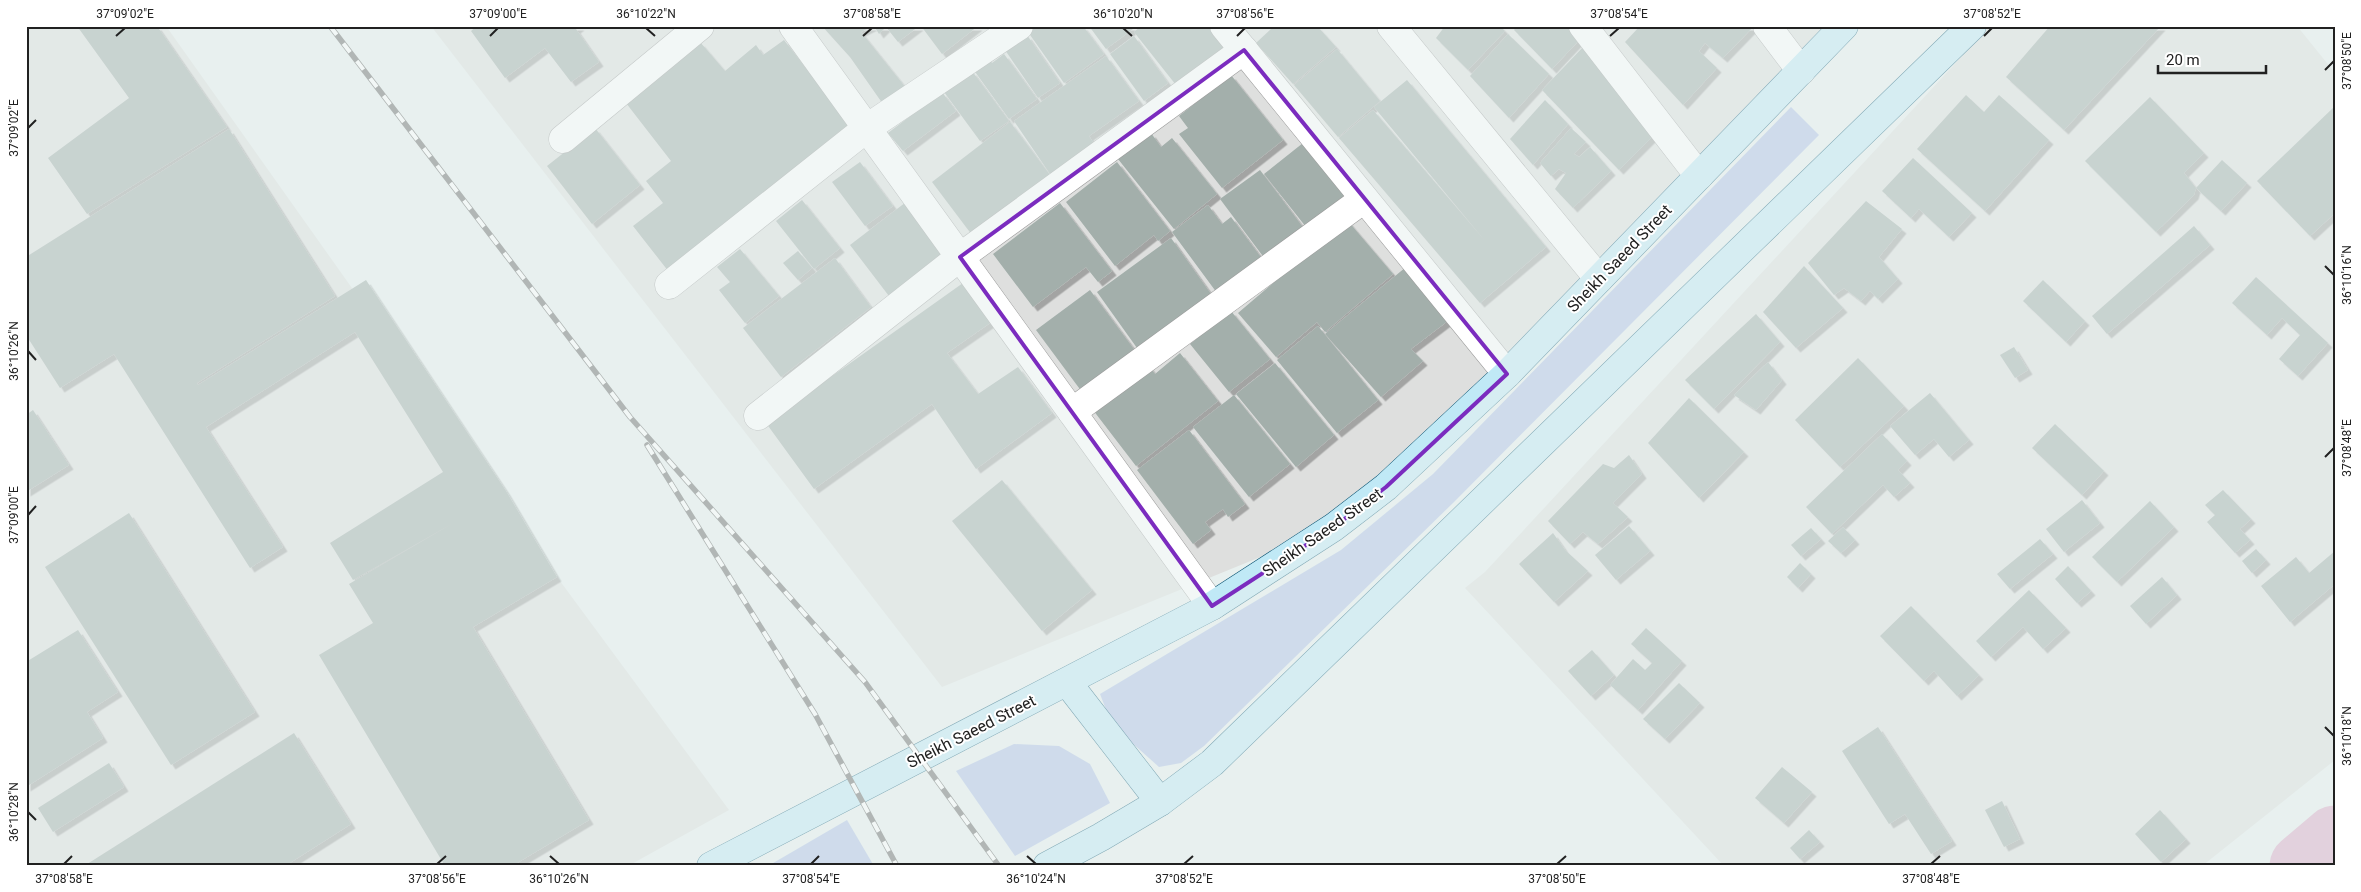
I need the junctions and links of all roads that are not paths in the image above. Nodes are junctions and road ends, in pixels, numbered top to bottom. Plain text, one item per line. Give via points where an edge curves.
1 (700, 26) edge
2 (794, 26) edge
3 (1019, 26) edge
4 (1224, 26) edge
5 (1391, 26) edge
6 (1584, 26) edge
7 (1767, 26) edge
8 (1844, 26) edge
9 (1972, 26) edge
10 (1244, 50) junction
11 (1801, 71) junction
12 (867, 128) junction
13 (563, 139) dead end
14 (1699, 176) junction
15 (1364, 199) junction
16 (960, 257) junction
17 (1598, 279) junction
18 (669, 285) dead end
19 (1507, 374) junction
20 (1072, 412) junction
21 (758, 416) dead end
22 (1212, 606) junction
23 (1067, 682) junction
24 (1160, 802) junction
25 (711, 866) edge
26 (1047, 866) edge

1 - 13 street
2 - 12 street
3 - 12 street
4 - 10 street
5 - 17 street
6 - 14 street
7 - 11 street
8 - 11 main road, Sheikh Saeed Street
9 - 24 main road via 1220,756
10 - 15 street
10 - 16 street
11 - 14 main road, Sheikh Saeed Street
12 - 16 street
12 - 18 street
14 - 17 main road, Sheikh Saeed Street
15 - 19 street
15 - 20 street
16 - 20 street
16 - 21 street
17 - 19 main road, Sheikh Saeed Street
19 - 22 main road, Sheikh Saeed Street via 1386,487 1334,527
20 - 22 street
22 - 23 main road, Sheikh Saeed Street
23 - 24 main road
23 - 25 main road, Sheikh Saeed Street
24 - 26 main road

